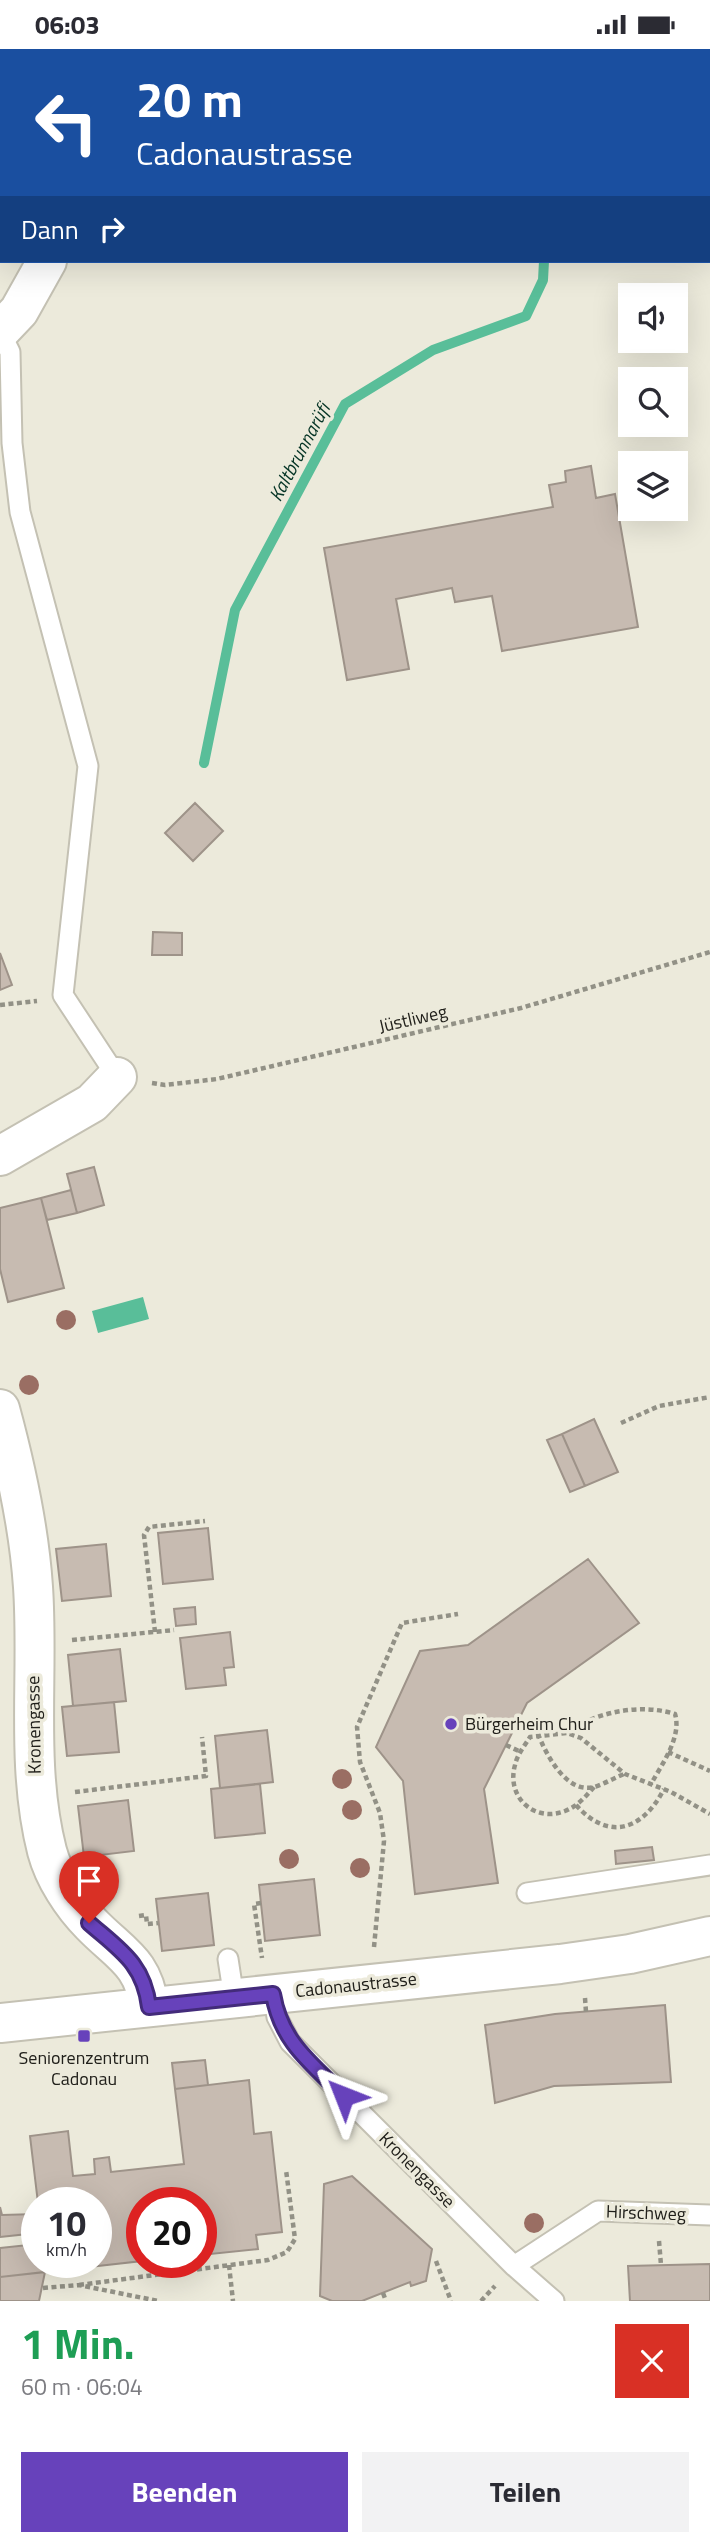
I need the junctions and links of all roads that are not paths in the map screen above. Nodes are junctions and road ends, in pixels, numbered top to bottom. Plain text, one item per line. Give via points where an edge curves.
1 (46, 263) edge
2 (0, 331) edge
3 (117, 1077) joint
4 (0, 1156) edge
5 (2, 1422) edge
6 (710, 1865) edge
7 (527, 1892) dead end
8 (710, 1936) edge
9 (228, 1959) dead end
10 (268, 1979) junction
11 (234, 1998) junction
12 (149, 2007) junction
13 (0, 2023) edge
14 (710, 2215) edge
15 (514, 2266) junction
16 (554, 2301) edge

1 - 2 street via 19,311
2 - 3 lane via 10,352 12,443 20,512 88,766 63,995
3 - 4 street via 92,1104
5 - 12 street, Kronengasse via 24,1502 33,1588 36,1797 48,1853 61,1884 89,1923 134,1962 147,1986
6 - 7 lane
8 - 10 street, Cadonaustrasse via 560,1964
9 - 11 lane
10 - 11 street, Cadonaustrasse
10 - 15 lane, Kronengasse via 277,2017 290,2042
11 - 12 street, Cadonaustrasse
12 - 13 street, Cadonaustrasse
14 - 15 lane, Hirschweg via 598,2211
15 - 16 lane, Kronengasse

